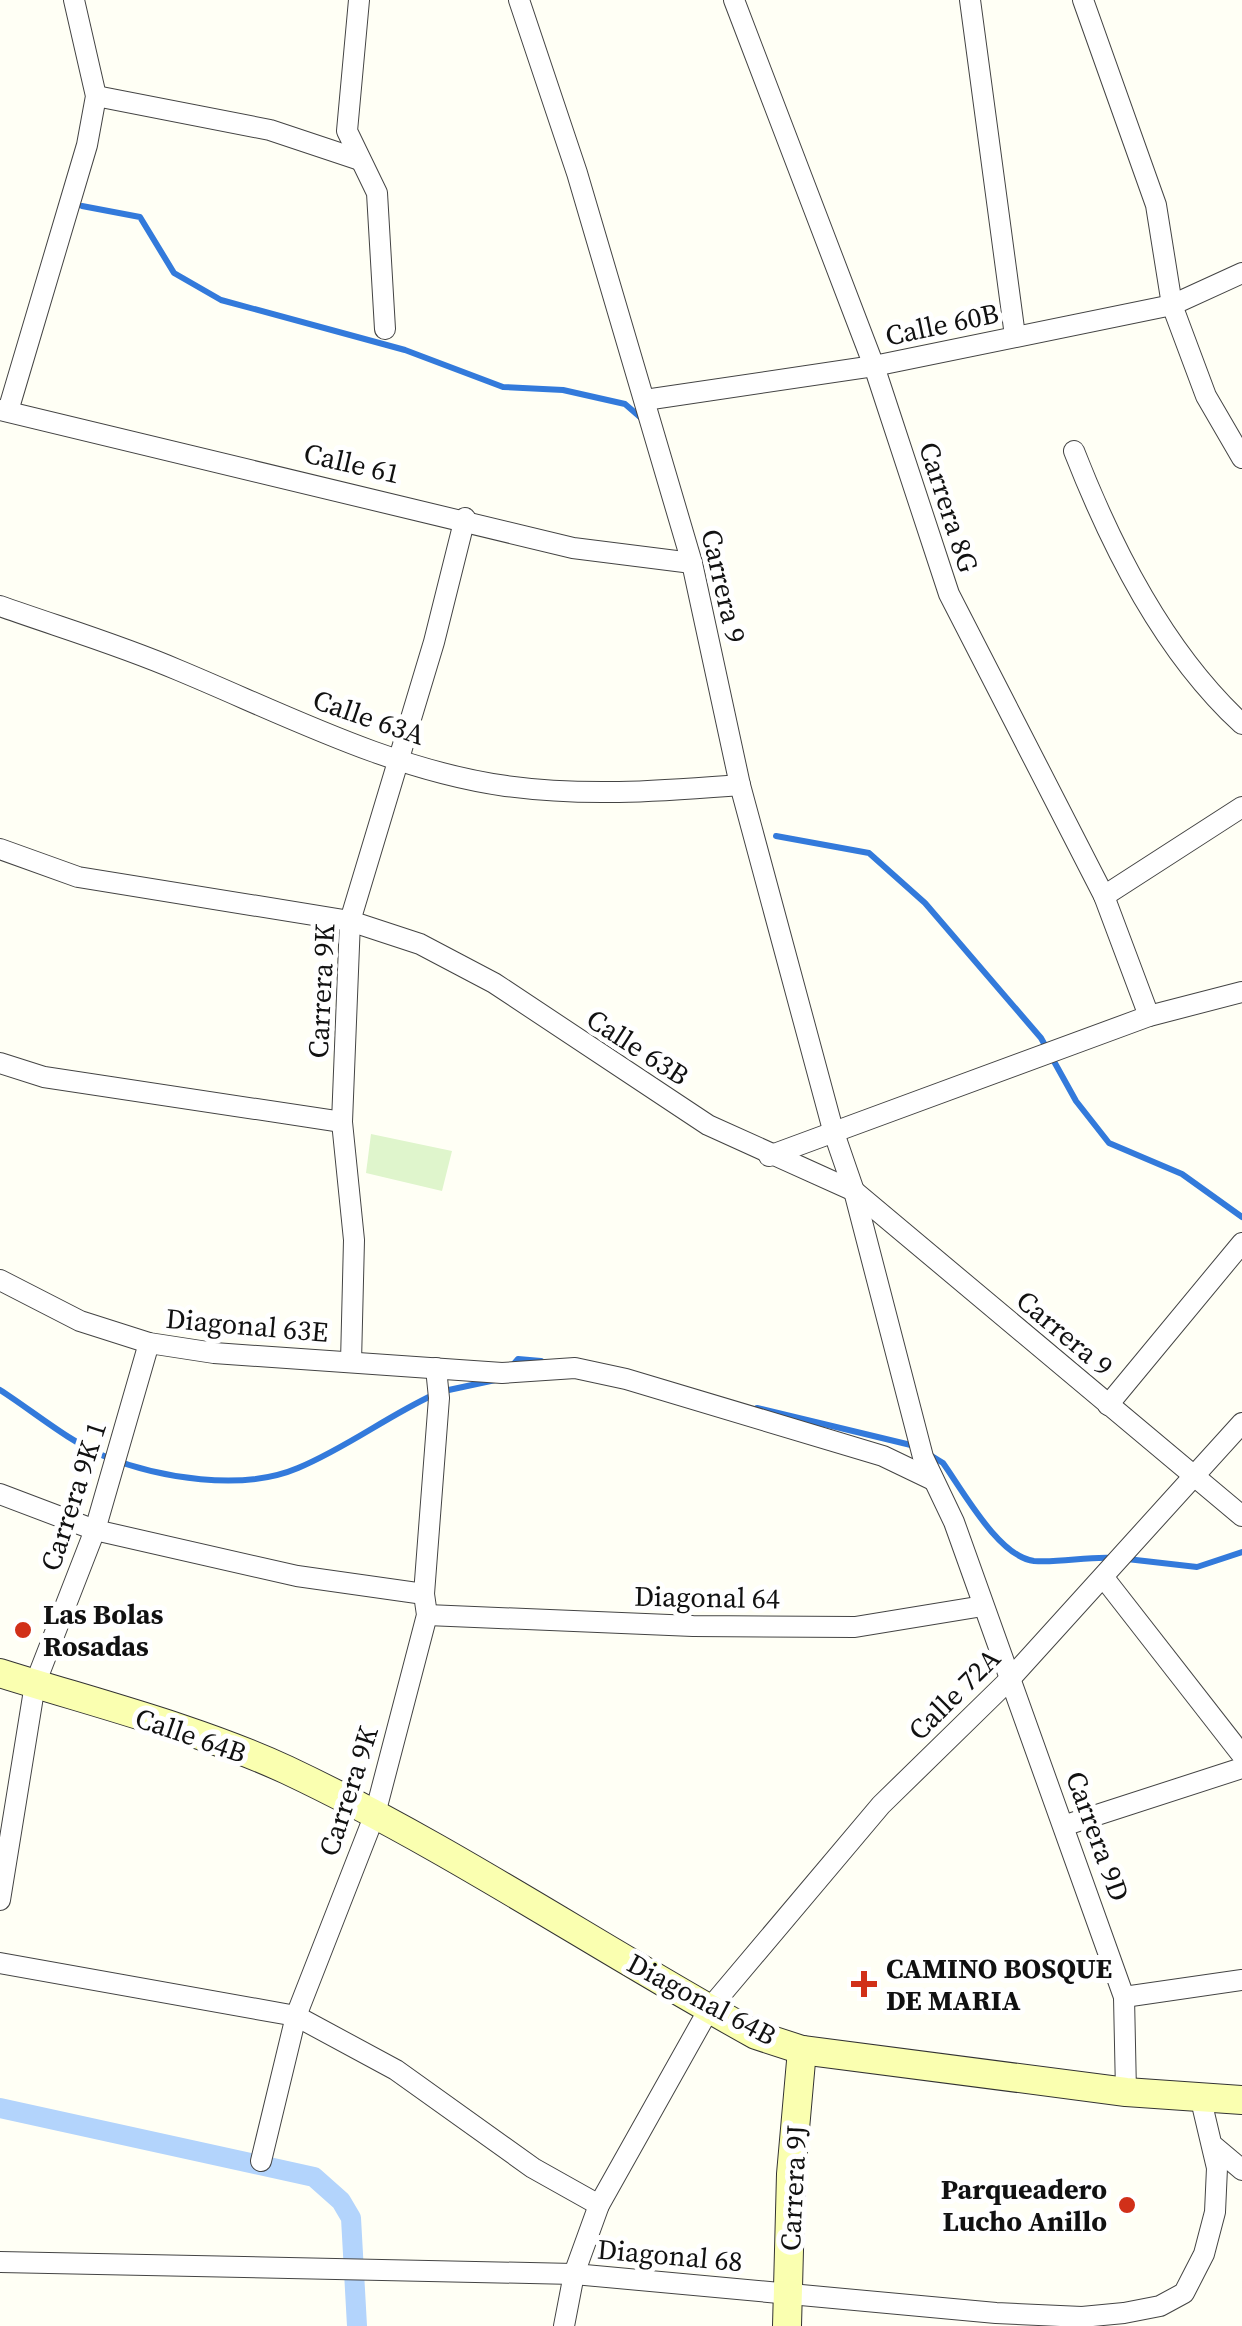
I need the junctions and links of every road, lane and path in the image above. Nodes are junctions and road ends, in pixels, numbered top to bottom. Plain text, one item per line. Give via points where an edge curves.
1 (74, 0) edge
2 (359, 0) edge
3 (519, 0) edge
4 (734, 0) edge
5 (970, 0) edge
6 (1083, 0) edge
7 (96, 96) junction
8 (360, 160) junction
9 (1242, 273) edge
10 (1172, 305) junction
11 (385, 328) dead end
12 (1016, 336) junction
13 (874, 366) junction
14 (646, 400) junction
15 (4, 411) edge
16 (1074, 451) dead end
17 (1242, 458) edge
18 (465, 518) junction
19 (692, 563) junction
20 (0, 606) edge
21 (1242, 724) edge
22 (399, 759) junction
23 (740, 785) junction
24 (1242, 807) edge
25 (0, 849) edge
26 (1104, 896) junction
27 (350, 921) junction
28 (1242, 992) edge
29 (1149, 1016) junction
30 (0, 1063) edge
31 (342, 1122) junction
32 (833, 1130) junction
33 (769, 1156) junction
34 (854, 1191) junction
35 (1242, 1243) edge
36 (0, 1280) edge
37 (149, 1343) junction
38 (351, 1362) junction
39 (438, 1384) junction
40 (1108, 1404) junction
41 (1242, 1422) edge
42 (1194, 1476) junction
43 (933, 1480) junction
44 (0, 1494) edge
45 (1242, 1516) edge
46 (94, 1530) junction
47 (1116, 1566) junction
48 (426, 1604) junction
49 (984, 1606) junction
50 (0, 1673) edge
51 (1010, 1679) junction
52 (35, 1684) junction
53 (1242, 1755) edge
54 (1242, 1768) edge
55 (375, 1814) junction
56 (1066, 1825) junction
57 (5, 1840) edge
58 (0, 1900) edge
59 (0, 1964) edge
60 (1242, 1980) edge
61 (1124, 1996) junction
62 (709, 2009) junction
63 (296, 2016) junction
64 (802, 2050) junction
65 (1126, 2092) junction
66 (1200, 2096) junction
67 (1242, 2100) edge
68 (1215, 2147) junction
69 (260, 2162) dead end
70 (1242, 2170) edge
71 (599, 2205) junction
72 (0, 2262) edge
73 (574, 2274) junction
74 (789, 2294) junction
75 (564, 2326) edge
76 (787, 2326) edge

1 - 7 street
2 - 8 street via 346,131
3 - 14 street, Carrera 9
4 - 13 street, Carrera 8G
5 - 12 street
6 - 10 street via 1156,206
7 - 8 street via 270,130
7 - 15 street via 87,145
8 - 11 street via 378,193
9 - 10 street, Calle 60B
10 - 12 street, Calle 60B
10 - 17 street via 1206,396
12 - 13 street, Calle 60B
13 - 14 street, Calle 60B
13 - 26 street, Carrera 8G via 949,594
14 - 19 street, Carrera 9
15 - 18 street, Calle 61
16 - 21 street via 1101,520 1137,584 1196,675
18 - 19 street, Calle 61 via 573,548
18 - 22 street, Carrera 9K
19 - 23 street, Carrera 9
20 - 22 street, Calle 63A via 176,668
22 - 23 street, Calle 63A via 503,785 612,796
22 - 27 street, Carrera 9K
23 - 32 street, Carrera 9
24 - 26 street
25 - 27 street, Calle 63B via 78,877
26 - 29 street, Carrera 8G
27 - 31 street, Carrera 9K
27 - 33 street, Calle 63B via 420,944 494,983 640,1084
28 - 29 street
29 - 32 street
30 - 31 street via 44,1077
31 - 38 street, Carrera 9K via 354,1240
32 - 33 street
32 - 34 street, Carrera 9
33 - 34 street, Carrera 9
34 - 40 street, Carrera 9
34 - 43 street, Carrera 9D
35 - 40 street
36 - 37 street, Diagonal 63E via 80,1321
37 - 38 street, Diagonal 63E
37 - 46 street, Carrera 9K 1
38 - 39 street, Diagonal 63E
39 - 43 street, Diagonal 63E via 575,1368 883,1456
39 - 48 street, Carrera 9K
40 - 42 street, Carrera 9
41 - 42 street, Calle 72A
42 - 45 street, Carrera 9
42 - 47 street, Calle 72A
43 - 49 street, Carrera 9D
44 - 46 street, Diagonal 64
46 - 48 street, Diagonal 64
46 - 52 street, Carrera 9K 1
47 - 51 street, Calle 72A
47 - 53 street
48 - 49 street, Diagonal 64 via 693,1626 855,1627
48 - 55 street, Carrera 9K
49 - 51 street, Carrera 9D
50 - 52 street, Calle 64B
51 - 56 street, Carrera 9D
51 - 62 street, Calle 72A via 881,1805
52 - 55 street, Calle 64B via 284,1768
52 - 57 street, Carrera 9K 1
54 - 56 street
55 - 62 street, Diagonal 64B
55 - 63 street, Carrera 9K
56 - 61 street, Carrera 9D
57 - 58 street, Carrera 9K 1
59 - 63 street
60 - 61 street
61 - 65 street, Carrera 9D
62 - 64 street, Diagonal 64B
62 - 71 street, Calle 72A
63 - 69 street, Carrera 9K
63 - 71 street via 396,2070 534,2168
64 - 65 street, Diagonal 64B
64 - 74 street, Carrera 9J
65 - 66 street, Diagonal 64B
66 - 67 street, Diagonal 64B
66 - 68 street, Diagonal 68
68 - 70 street
68 - 74 street, Diagonal 68 via 1216,2201 1204,2254 1184,2292 1160,2306 1082,2318
71 - 73 street, Calle 72A
72 - 73 street, Diagonal 68
73 - 74 street, Diagonal 68
73 - 75 street, Calle 72A
74 - 76 street, Carrera 9J

